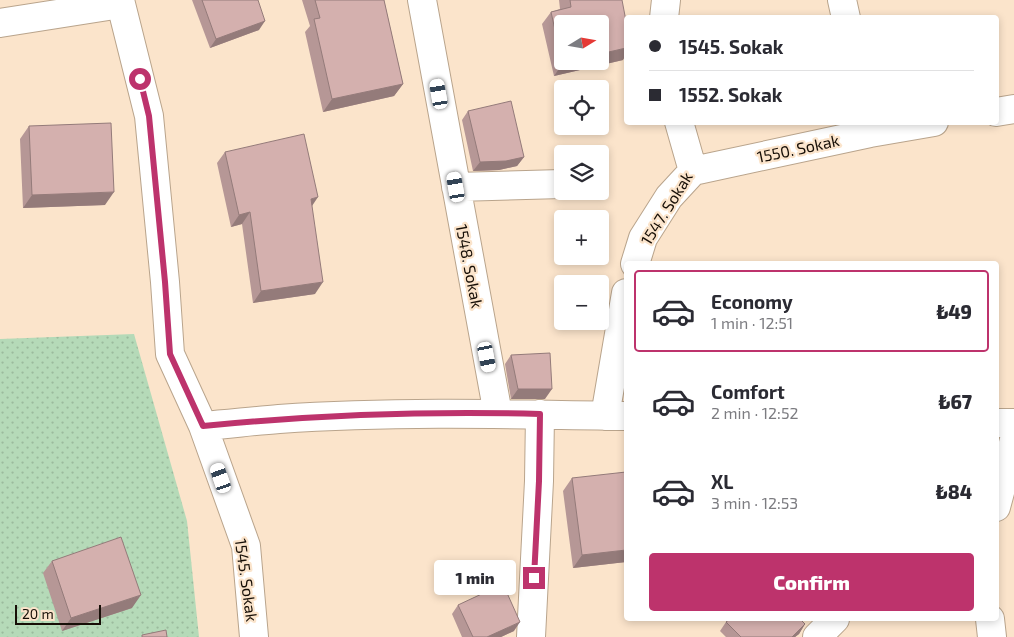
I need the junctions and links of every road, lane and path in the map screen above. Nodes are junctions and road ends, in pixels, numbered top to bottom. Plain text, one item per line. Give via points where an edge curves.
1 (422, 0) edge
2 (666, 0) edge
3 (842, 0) edge
4 (121, 2) edge
5 (664, 15) edge
6 (845, 15) edge
7 (0, 23) edge
8 (1014, 109) edge
9 (999, 112) edge
10 (680, 125) edge
11 (902, 125) edge
12 (869, 128) edge
13 (692, 171) junction
14 (554, 184) edge
15 (456, 187) junction
16 (636, 261) edge
17 (624, 318) edge
18 (498, 414) junction
19 (540, 414) junction
20 (616, 416) edge
21 (999, 423) edge
22 (1014, 423) edge
23 (203, 426) junction
24 (1014, 428) edge
25 (1014, 440) edge
26 (999, 444) edge
27 (999, 496) edge
28 (833, 621) edge
29 (990, 621) edge
30 (254, 637) edge
31 (531, 637) edge
32 (817, 637) edge
33 (992, 637) edge

1 - 15 street, 1548. Sokak
2 - 5 street
3 - 6 street
4 - 7 street
4 - 23 street, 1545. Sokak via 149,116 170,354
8 - 9 street
10 - 13 street, 1547. Sokak
11 - 12 street, 1550. Sokak
12 - 13 street, 1550. Sokak
13 - 16 street, 1547. Sokak via 669,198 643,238
14 - 15 street
15 - 18 street, 1548. Sokak
17 - 20 street
18 - 19 street
18 - 23 street via 298,418
19 - 20 street
19 - 31 street
21 - 22 street
23 - 30 street, 1545. Sokak via 246,546
24 - 26 street
25 - 27 street
28 - 32 street
29 - 33 street

